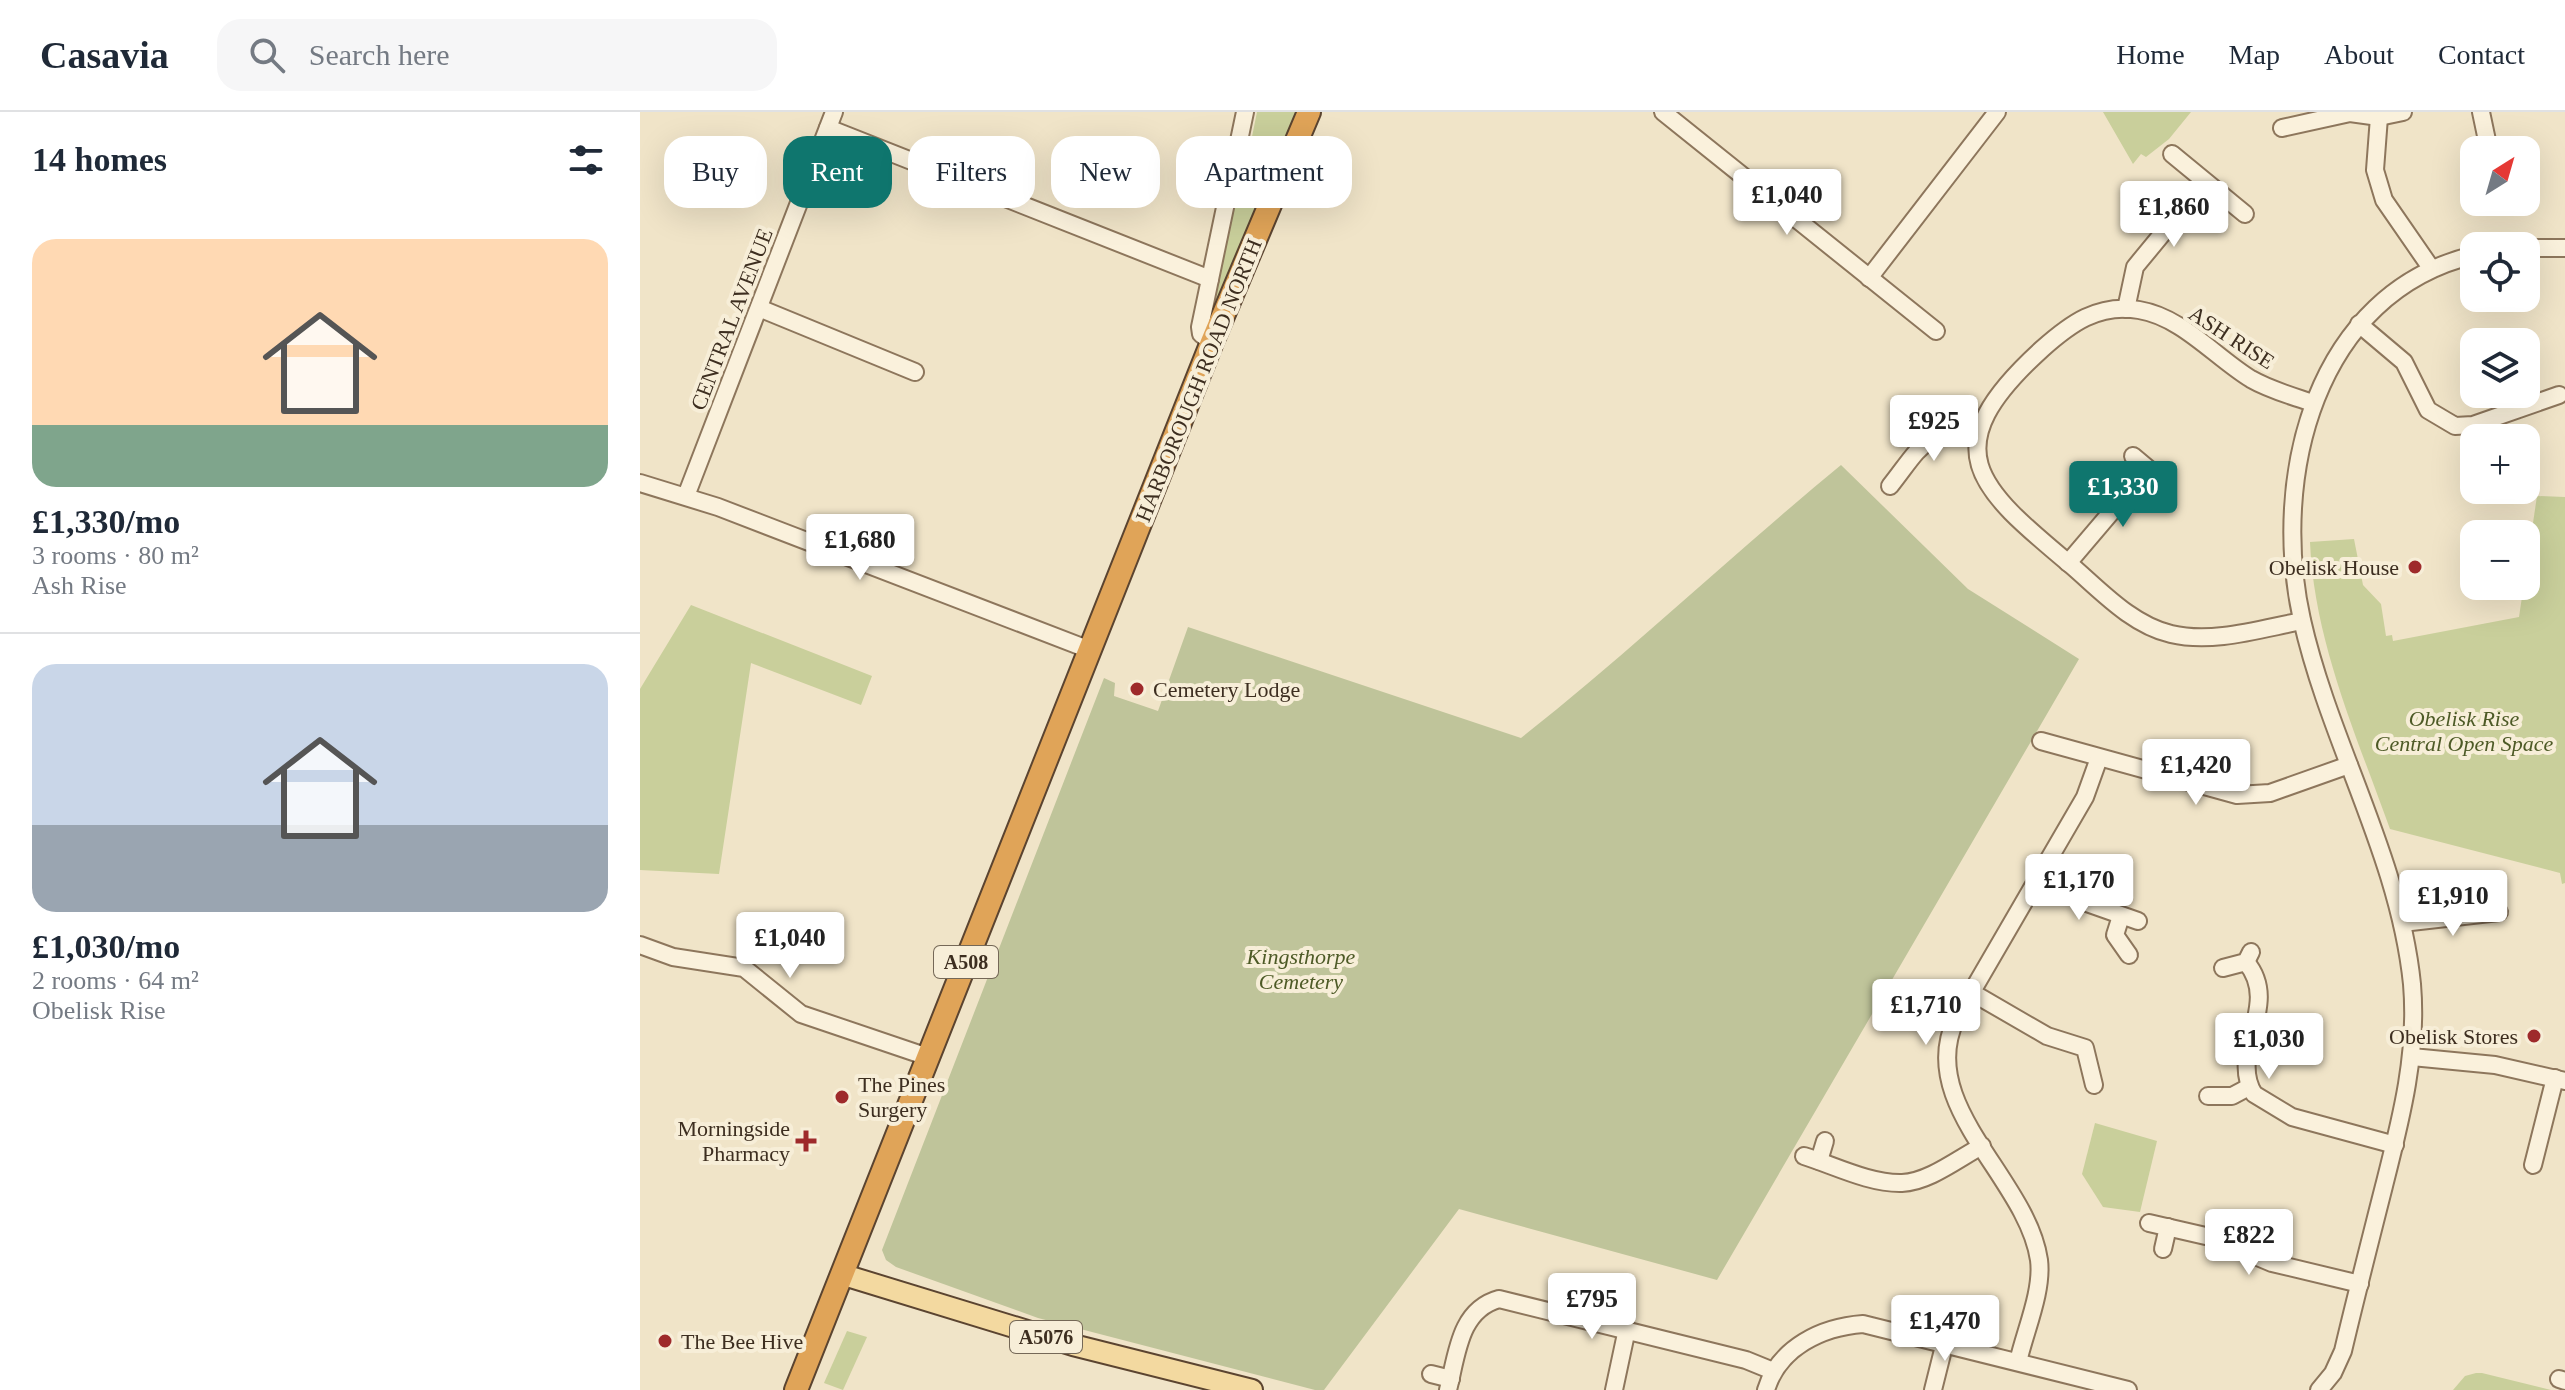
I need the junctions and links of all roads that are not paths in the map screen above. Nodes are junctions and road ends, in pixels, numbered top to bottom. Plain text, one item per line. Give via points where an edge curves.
1 (1245, 112) edge
2 (1309, 112) edge
3 (1663, 112) edge
4 (1997, 112) edge
5 (2403, 112) edge
6 (2481, 112) edge
7 (2307, 117) edge
8 (2379, 117) junction
9 (831, 120) edge
10 (2282, 128) dead end
11 (2486, 136) edge
12 (2172, 154) dead end
13 (2205, 182) junction
14 (2245, 214) dead end
15 (2540, 248) edge
16 (2565, 248) edge
17 (2460, 259) edge
18 (2431, 268) junction
19 (1869, 278) junction
20 (1210, 279) junction
21 (759, 308) junction
22 (2126, 309) junction
23 (2359, 324) junction
24 (1936, 331) dead end
25 (1212, 342) junction
26 (915, 372) dead end
27 (2559, 395) dead end
28 (2313, 403) junction
29 (1977, 436) junction
30 (2133, 456) dead end
31 (2148, 469) junction
32 (2164, 482) dead end
33 (640, 483) edge
34 (1890, 486) dead end
35 (686, 496) junction
36 (2068, 563) junction
37 (2302, 621) junction
38 (1090, 650) junction
39 (2041, 741) dead end
40 (2099, 758) junction
41 (2349, 765) junction
42 (2038, 878) junction
43 (2499, 912) dead end
44 (2121, 916) junction
45 (2138, 921) dead end
46 (2402, 923) junction
47 (640, 945) edge
48 (2129, 955) dead end
49 (2223, 968) dead end
50 (1971, 992) junction
51 (928, 1057) junction
52 (2412, 1057) junction
53 (2560, 1079) edge
54 (2094, 1085) dead end
55 (2249, 1087) junction
56 (2208, 1096) dead end
57 (1825, 1141) dead end
58 (2395, 1145) junction
59 (1982, 1146) junction
60 (2533, 1165) dead end
61 (2149, 1223) dead end
62 (2168, 1227) junction
63 (2163, 1249) dead end
64 (844, 1275) junction
65 (2360, 1284) junction
66 (1627, 1329) junction
67 (1945, 1342) junction
68 (2018, 1362) junction
69 (1773, 1371) junction
70 (1431, 1374) dead end
71 (1450, 1384) edge
72 (2093, 1386) edge
73 (796, 1390) edge
74 (1252, 1390) edge
75 (1614, 1390) edge
76 (1766, 1390) edge
77 (1933, 1390) edge
78 (2128, 1390) edge
79 (2319, 1390) edge

1 - 20 street
2 - 25 highway, HARBOROUGH ROAD NORTH / A508
3 - 19 street
4 - 19 street
5 - 8 street
6 - 11 street
7 - 8 street
7 - 10 street
8 - 18 street via 2375,170 2384,200
9 - 20 street
9 - 21 street, CENTRAL AVENUE
12 - 13 street
13 - 14 street
13 - 22 street via 2135,267
15 - 16 street
17 - 18 street
18 - 23 street via 2395,290
19 - 24 street
20 - 25 street via 1200,331
21 - 26 street
21 - 35 street, CENTRAL AVENUE
22 - 28 street, ASH RISE via 2165,319 2249,378
22 - 29 street, ASH RISE via 2097,312 2063,330 2004,385
23 - 27 street via 2404,362 2428,410 2455,426 2473,425
23 - 28 street via 2329,366
25 - 38 highway, HARBOROUGH ROAD NORTH / A508
28 - 37 street via 2294,520
29 - 34 street via 1951,433 1930,439
29 - 36 street via 1988,486 2003,508
30 - 31 street
31 - 32 street
31 - 36 street
33 - 35 street
35 - 38 street
36 - 37 street via 2136,619 2168,633 2204,637
37 - 41 street
38 - 51 highway, A508
39 - 40 street
40 - 41 street via 2248,796
40 - 42 street via 2085,797
41 - 46 street
42 - 44 street
42 - 50 street
43 - 46 street
44 - 45 street
44 - 48 street via 2115,935
46 - 52 street via 2412,986
47 - 51 street via 673,957 744,968 801,1014
49 - 55 street via 2248,957 2261,998 2247,1068
50 - 54 street via 2047,1036 2085,1048
50 - 59 street via 1945,1056 1951,1088
51 - 64 highway, A508
52 - 53 street via 2495,1065
52 - 58 street
53 - 60 street
55 - 56 street via 2232,1096
55 - 58 street via 2267,1105 2292,1117
57 - 59 street via 1811,1158 1903,1183
58 - 65 street
59 - 68 street via 2027,1224 2039,1262
61 - 62 street
62 - 63 street
62 - 65 street via 2210,1237 2272,1263
64 - 73 highway, A508
64 - 74 main road, A5076 via 1016,1329
65 - 79 street via 2340,1358
66 - 69 street
66 - 71 street via 1511,1300 1490,1302 1467,1322
66 - 75 street
67 - 68 street
67 - 69 street via 1882,1326 1844,1325 1813,1336
67 - 77 street
68 - 72 street
69 - 76 street
70 - 71 street
72 - 78 street

